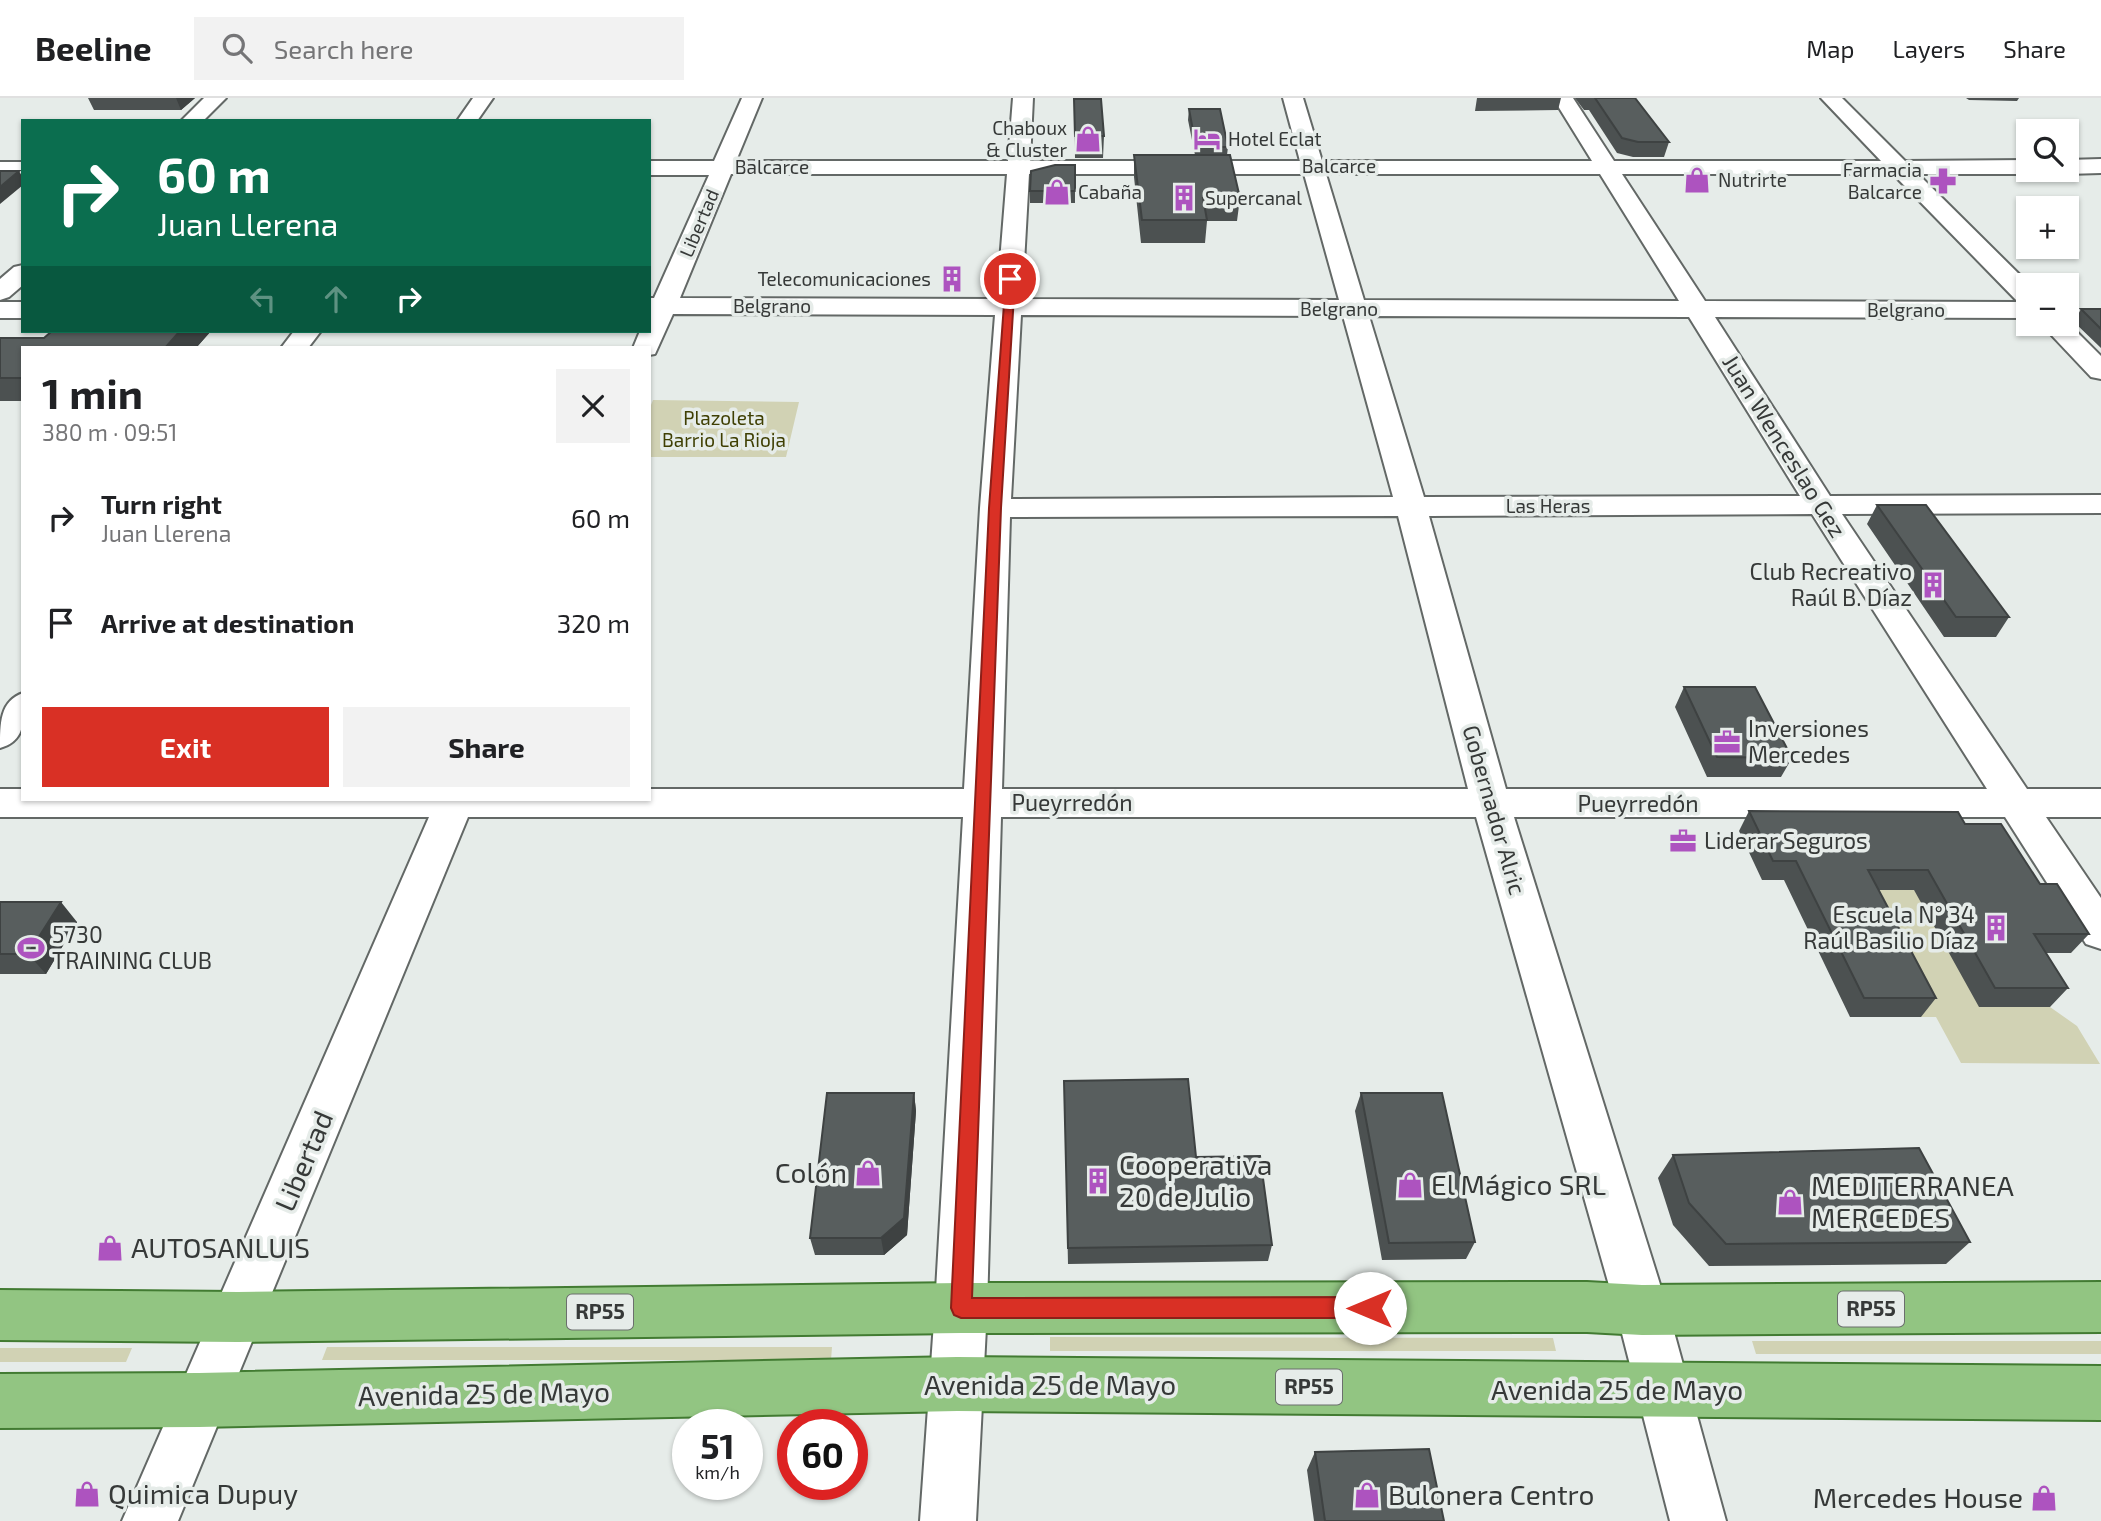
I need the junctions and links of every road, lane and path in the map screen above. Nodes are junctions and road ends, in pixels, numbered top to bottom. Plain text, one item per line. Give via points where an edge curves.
1 (216, 98) edge
2 (483, 98) edge
3 (752, 98) edge
4 (1023, 98) edge
5 (1293, 98) edge
6 (1563, 98) edge
7 (1831, 98) edge
8 (193, 119) edge
9 (468, 119) edge
10 (1018, 165) junction
11 (1313, 166) junction
12 (2101, 166) edge
13 (723, 167) junction
14 (1607, 167) junction
15 (1899, 167) junction
16 (2016, 167) edge
17 (2079, 167) edge
18 (651, 168) edge
19 (0, 169) edge
20 (21, 169) edge
21 (21, 274) edge
22 (2016, 286) edge
23 (0, 292) edge
24 (1008, 305) junction
25 (657, 307) edge
26 (1354, 309) junction
27 (0, 310) edge
28 (21, 310) edge
29 (1699, 310) junction
30 (2016, 310) edge
31 (651, 329) edge
32 (2066, 336) edge
33 (2101, 371) edge
34 (2101, 504) edge
35 (1821, 505) junction
36 (1411, 506) junction
37 (995, 508) junction
38 (21, 708) edge
39 (0, 735) edge
40 (456, 801) edge
41 (0, 803) edge
42 (983, 803) junction
43 (2017, 803) junction
44 (2101, 803) edge
45 (1491, 804) junction
46 (2101, 932) edge
47 (2101, 1307) edge
48 (961, 1308) junction
49 (1642, 1310) junction
50 (0, 1315) edge
51 (238, 1317) junction
52 (957, 1384) junction
53 (1661, 1390) junction
54 (2101, 1392) edge
55 (0, 1401) edge
56 (199, 1401) junction
57 (150, 1521) edge
58 (948, 1521) edge
59 (1698, 1521) edge

1 - 8 street
2 - 9 street
3 - 13 street, Libertad
4 - 10 street
5 - 11 street, Gobernador Alric
6 - 14 street, Juan Wenceslao Gez
7 - 15 street
10 - 11 street, Balcarce
10 - 13 street, Balcarce
10 - 24 street
11 - 14 street, Balcarce
11 - 26 street, Gobernador Alric
12 - 17 street
13 - 18 street, Balcarce
13 - 25 street, Libertad
14 - 15 street, Balcarce
14 - 29 street, Juan Wenceslao Gez
15 - 16 street, Balcarce
15 - 22 street
19 - 20 street
21 - 23 street
24 - 25 street, Belgrano
24 - 26 street, Belgrano
24 - 37 street
25 - 31 street, Libertad
26 - 29 street, Belgrano
26 - 36 street, Gobernador Alric
27 - 28 street
29 - 30 street, Belgrano
29 - 35 street, Juan Wenceslao Gez
32 - 33 street
34 - 35 street, Las Heras
35 - 36 street, Las Heras
35 - 43 street, Juan Wenceslao Gez
36 - 37 street, Las Heras
36 - 45 street, Gobernador Alric
37 - 42 street
38 - 39 street
40 - 41 street, Pueyrredón
40 - 42 street, Pueyrredón
40 - 51 street, Libertad
42 - 45 street, Pueyrredón
42 - 48 street
43 - 44 street, Pueyrredón
43 - 45 street, Pueyrredón
43 - 46 street, Juan Wenceslao Gez
45 - 49 street, Gobernador Alric
47 - 49 main road, RP55
48 - 49 main road, RP55
48 - 51 main road, RP55
48 - 52 street
49 - 53 street, Gobernador Alric
50 - 51 main road, RP55
51 - 56 street, Libertad
52 - 53 main road, Avenida 25 de Mayo / RP55
52 - 56 main road, Avenida 25 de Mayo / RP55
52 - 58 street
53 - 54 main road, Avenida 25 de Mayo / RP55
53 - 59 street, Gobernador Alric
55 - 56 main road, Avenida 25 de Mayo / RP55
56 - 57 street, Libertad

